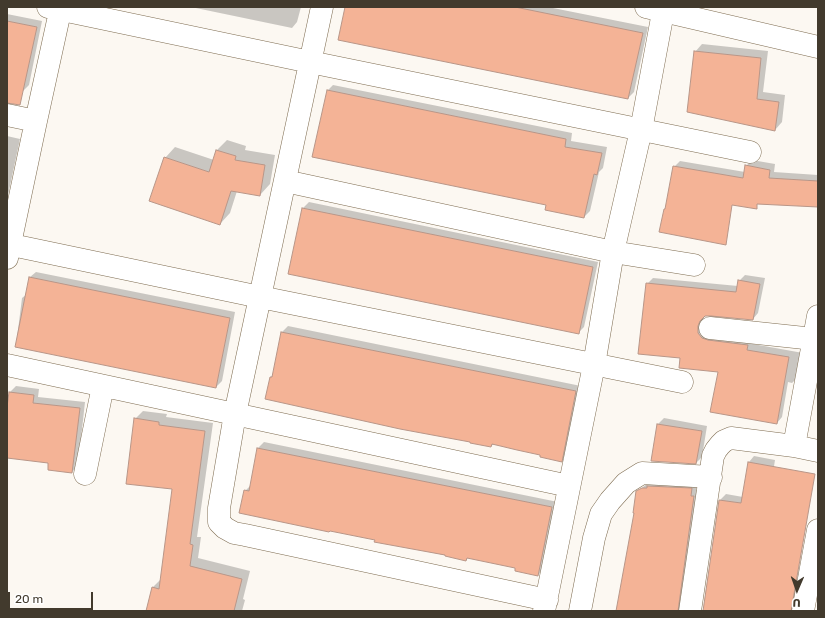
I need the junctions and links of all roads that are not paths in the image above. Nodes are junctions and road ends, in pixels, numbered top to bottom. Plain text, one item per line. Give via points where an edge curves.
1 (322, 7) edge
2 (57, 8) edge
3 (658, 8) edge
4 (818, 47) edge
5 (310, 62) junction
6 (7, 115) edge
7 (36, 121) junction
8 (641, 130) junction
9 (750, 152) dead end
10 (285, 181) junction
11 (8, 249) edge
12 (614, 252) junction
13 (694, 265) dead end
14 (260, 297) junction
15 (818, 316) edge
16 (710, 328) dead end
17 (814, 339) junction
18 (7, 365) edge
19 (594, 365) junction
20 (682, 382) dead end
21 (103, 386) junction
22 (236, 414) junction
23 (794, 446) junction
24 (818, 451) edge
25 (85, 474) dead end
26 (711, 477) junction
27 (569, 486) junction
28 (818, 530) edge
29 (546, 606) edge
30 (580, 611) edge
31 (690, 611) edge
32 (803, 611) edge

1 - 5 street
2 - 5 street
2 - 7 street
3 - 4 street
3 - 8 street
5 - 8 street
5 - 10 street
6 - 7 street
7 - 11 street
8 - 9 street
8 - 12 street
10 - 12 street
10 - 14 street
11 - 14 street
12 - 13 street
12 - 19 street
14 - 19 street
14 - 22 street
15 - 17 street
16 - 17 street
17 - 23 street
18 - 21 street
19 - 20 street
19 - 27 street
21 - 22 street
21 - 25 street
22 - 27 street
22 - 29 street via 218,508 219,522 230,530
23 - 24 street
23 - 26 street via 731,438 724,441 716,450
26 - 30 street via 642,473 626,483 602,514 594,538
26 - 31 street
27 - 29 street
28 - 32 street

